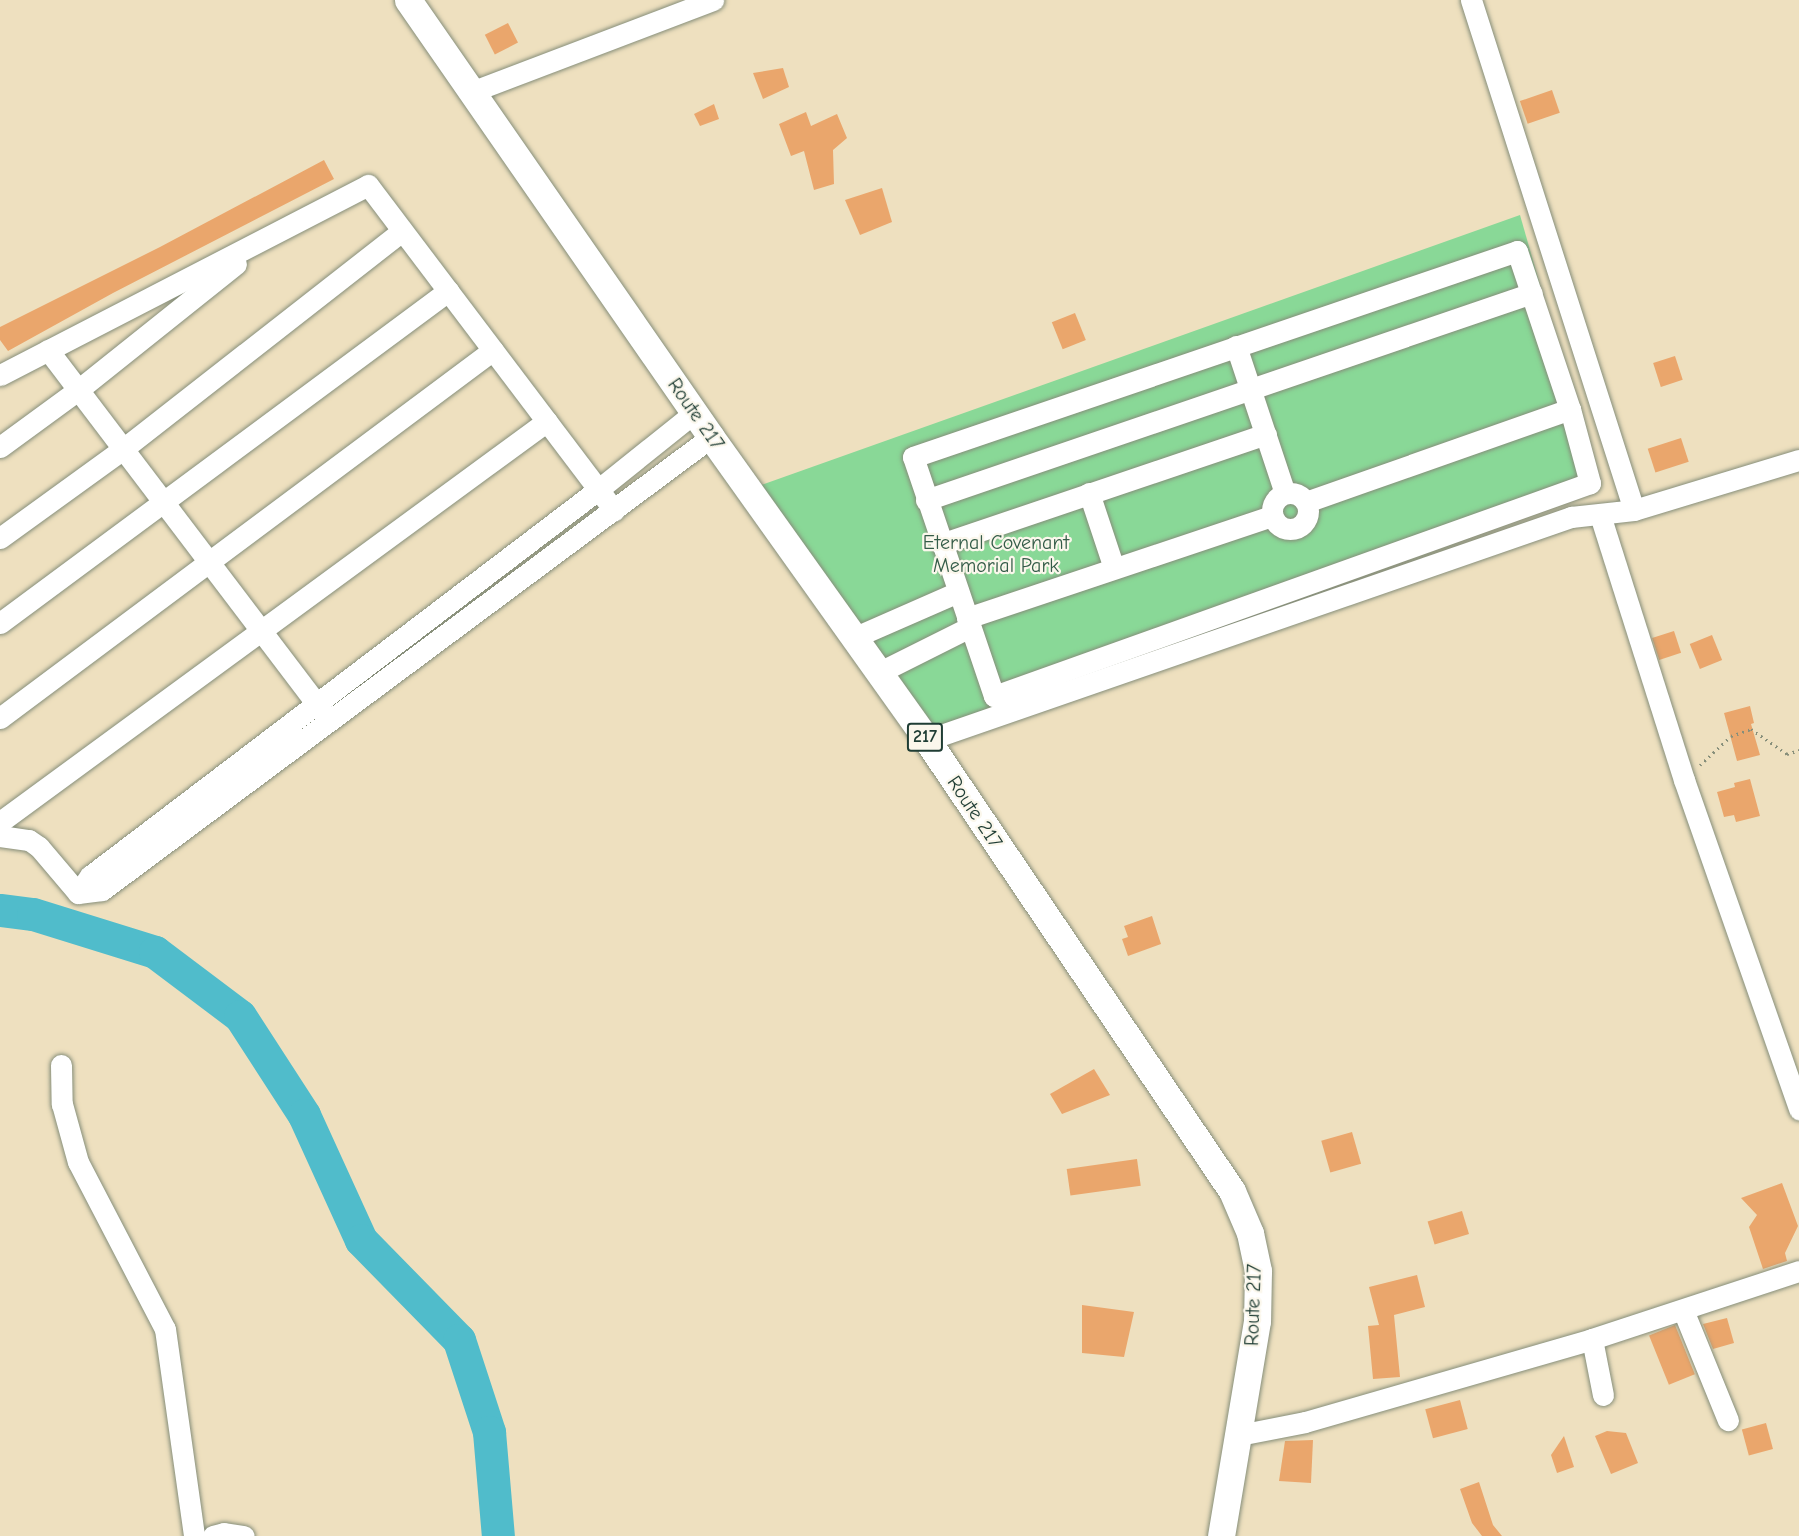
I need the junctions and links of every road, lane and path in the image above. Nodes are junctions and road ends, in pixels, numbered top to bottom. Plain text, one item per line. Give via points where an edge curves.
1 (408, 0) edge
2 (713, 0) edge
3 (1471, 0) edge
4 (471, 92) junction
5 (402, 231) junction
6 (273, 234) junction
7 (448, 291) junction
8 (1532, 293) junction
9 (1236, 346) junction
10 (48, 350) junction
11 (493, 350) junction
12 (0, 375) edge
13 (78, 390) junction
14 (1252, 390) junction
15 (1570, 409) junction
16 (695, 412) junction
17 (547, 421) junction
18 (1266, 434) junction
19 (711, 437) junction
20 (0, 447) edge
21 (123, 449) junction
22 (1799, 460) edge
23 (598, 489) junction
24 (1089, 493) junction
25 (1285, 494) junction
26 (926, 500) junction
27 (1306, 502) junction
28 (164, 503) junction
29 (614, 510) junction
30 (1634, 510) junction
31 (1600, 515) junction
32 (1272, 516) junction
33 (0, 538) edge
34 (941, 544) junction
35 (210, 563) junction
36 (1114, 568) junction
37 (958, 592) junction
38 (0, 623) edge
39 (968, 623) junction
40 (261, 631) junction
41 (853, 638) junction
42 (878, 673) junction
43 (316, 704) junction
44 (0, 718) edge
45 (330, 723) junction
46 (927, 740) junction
47 (1799, 750) edge
48 (1684, 780) junction
49 (0, 822) edge
50 (0, 836) edge
51 (78, 893) junction
52 (61, 1065) dead end
53 (1799, 1109) edge
54 (1799, 1271) edge
55 (1683, 1310) junction
56 (1592, 1339) junction
57 (1603, 1395) dead end
58 (1728, 1420) dead end
59 (1239, 1435) junction
60 (194, 1536) edge
61 (213, 1536) edge
62 (244, 1536) edge
63 (1221, 1536) edge

1 - 4 main road, Route 217 / 217
2 - 4 street
3 - 30 street
4 - 16 main road, Route 217 / 217
5 - 6 street via 368,185
5 - 7 street
5 - 21 street
6 - 10 street
6 - 13 street
7 - 11 street
7 - 28 street
8 - 9 street via 1517,251
8 - 14 street
8 - 15 street
9 - 14 street
9 - 26 street via 913,458
10 - 12 street
10 - 13 street
11 - 17 street
11 - 35 street
13 - 20 street
13 - 21 street
14 - 18 street
14 - 26 street
15 - 27 street
15 - 39 street via 1590,483 994,696
16 - 19 main road, Route 217 / 217
16 - 23 street
17 - 23 street
17 - 40 street
18 - 24 street
18 - 25 street
19 - 29 street
19 - 41 main road, Route 217 / 217
21 - 28 street
21 - 33 street
22 - 30 street
23 - 29 street
23 - 43 street
24 - 34 street
24 - 36 street
25 - 27 street via 1294,493
25 - 32 street via 1273,503
26 - 34 street
27 - 32 street via 1308,512 1298,527 1283,528
28 - 35 street
28 - 38 street
29 - 45 street
30 - 31 street
31 - 46 street via 1571,517
31 - 48 street
32 - 36 street
34 - 37 street
35 - 40 street
35 - 44 street
36 - 39 street
37 - 39 street
37 - 41 street
39 - 42 street
40 - 43 street
40 - 49 street
41 - 42 main road, Route 217 / 217
42 - 46 main road, Route 217 / 217
43 - 45 street
43 - 51 street via 90,876
45 - 51 street via 102,890
46 - 59 main road, Route 217 / 217 via 1232,1191 1250,1233 1258,1271 1257,1321
47 - 48 path via 1787,754 1757,731 1741,731
48 - 53 street
50 - 51 street via 29,840 39,847
52 - 60 street via 62,1104 78,1162 165,1329
54 - 55 street
55 - 56 street
55 - 58 street
56 - 57 street
56 - 59 street via 1305,1422
59 - 63 main road, Route 217 / 217
61 - 62 street

